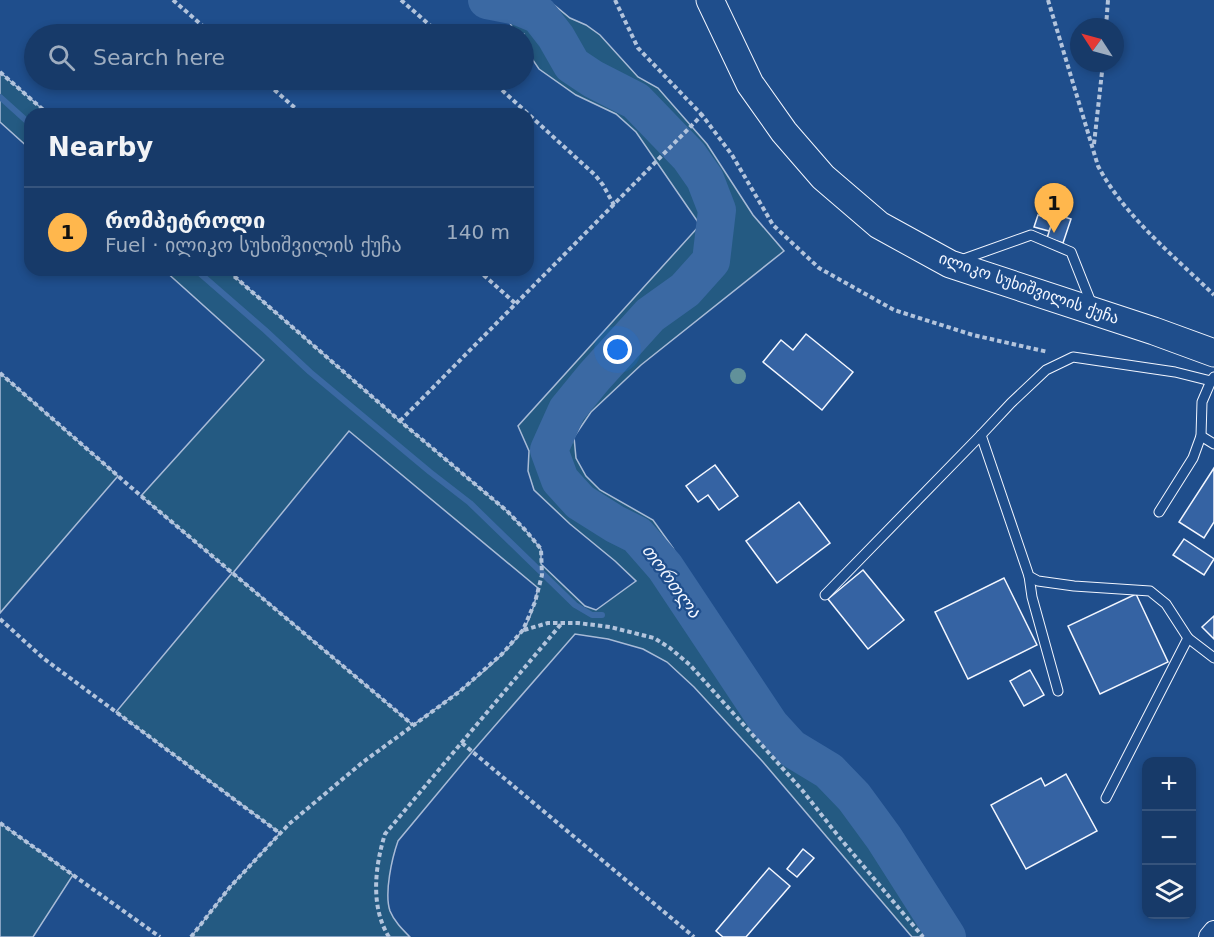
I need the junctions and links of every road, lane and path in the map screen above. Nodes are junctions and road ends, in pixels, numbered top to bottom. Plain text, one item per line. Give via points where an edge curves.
1 (173, 0) edge
2 (401, 0) edge
3 (615, 0) edge
4 (711, 0) edge
5 (1048, 0) edge
6 (1108, 0) edge
7 (1107, 18) edge
8 (201, 24) edge
9 (429, 24) edge
10 (0, 72) edge
11 (1102, 72) edge
12 (274, 90) edge
13 (501, 90) edge
14 (41, 108) edge
15 (295, 108) edge
16 (521, 108) edge
17 (702, 115) junction
18 (534, 120) edge
19 (1093, 148) junction
20 (614, 205) junction
21 (950, 264) junction
22 (234, 276) edge
23 (485, 276) edge
24 (1214, 295) edge
25 (516, 304) junction
26 (1096, 313) junction
27 (1214, 353) edge
28 (1072, 357) junction
29 (0, 373) edge
30 (1212, 379) edge
31 (400, 421) junction
32 (981, 435) junction
33 (1202, 436) junction
34 (1214, 444) edge
35 (1159, 512) dead end
36 (1029, 576) junction
37 (825, 595) dead end
38 (0, 619) edge
39 (562, 623) junction
40 (523, 630) junction
41 (1188, 638) junction
42 (1214, 658) edge
43 (1058, 691) dead end
44 (413, 725) junction
45 (462, 743) junction
46 (1106, 798) dead end
47 (0, 823) edge
48 (280, 834) junction
49 (1214, 931) edge
50 (160, 937) edge
51 (190, 937) edge
52 (389, 937) edge
53 (694, 937) edge
54 (923, 937) edge
55 (1209, 937) edge

1 - 8 path
2 - 9 path
3 - 17 path via 638,48
4 - 21 main road, ილიკო სუხიშვილის ქუჩა via 750,84 823,177 879,225
5 - 19 path
6 - 7 path
10 - 14 path
11 - 19 path
12 - 15 path
13 - 16 path
17 - 20 path
17 - 28 path via 732,155 773,225 819,268 894,310 973,335
18 - 20 path via 595,175
19 - 24 path via 1098,166 1116,196
20 - 25 path
21 - 26 main road, ილიკო სუხიშვილის ქუჩა
21 - 26 lane via 1031,235 1071,252
22 - 31 path
23 - 25 path
25 - 31 path
26 - 27 main road, ილიკო სუხიშვილის ქუჩა
28 - 30 lane
28 - 32 lane via 1046,370
29 - 44 path
30 - 33 lane via 1202,402
31 - 40 path via 514,518 541,549 542,575
32 - 36 lane
32 - 37 lane
33 - 34 lane
33 - 35 lane via 1193,458
36 - 41 lane via 1074,586 1150,591 1166,604
36 - 43 lane
38 - 48 path via 42,658
39 - 40 path
39 - 45 path
39 - 54 path via 610,627 654,638 690,665 802,790
40 - 44 path via 459,692
41 - 42 lane
41 - 46 lane
44 - 48 path via 363,762
45 - 52 path via 385,834 376,880 377,903
45 - 53 path
47 - 50 path
48 - 51 path
49 - 55 street

